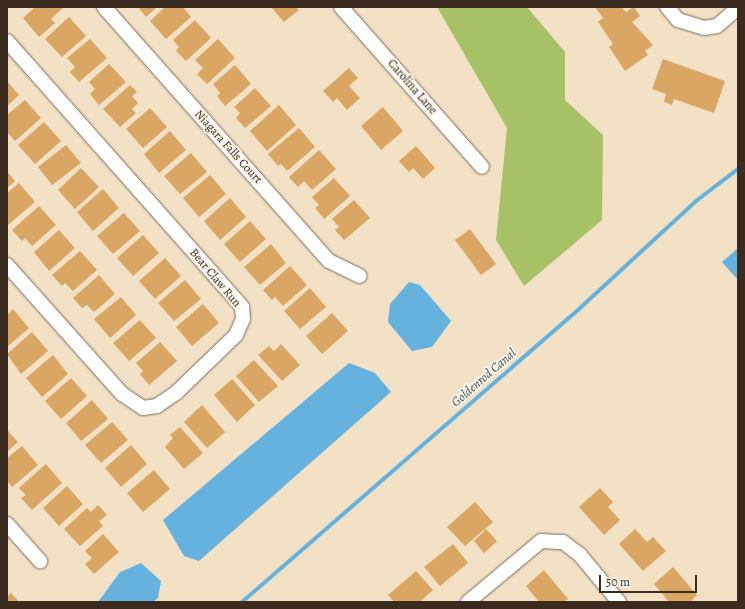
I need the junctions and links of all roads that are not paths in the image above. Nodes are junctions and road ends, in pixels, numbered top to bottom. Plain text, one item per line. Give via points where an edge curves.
1 (104, 7) edge
2 (341, 7) edge
3 (667, 7) edge
4 (738, 8) edge
5 (7, 41) edge
6 (482, 167) dead end
7 (7, 265) edge
8 (360, 276) dead end
9 (7, 524) edge
10 (40, 561) dead end
11 (468, 602) edge
12 (619, 602) edge

1 - 8 street, Niagara Falls Court via 329,261
2 - 6 street, Carolina Lane
3 - 4 street via 678,20 704,28 717,26
5 - 7 street, Bear Claw Run via 242,307 244,319 236,334 176,392 157,406 143,408 122,394
9 - 10 street
11 - 12 street via 541,541 563,542 580,555

